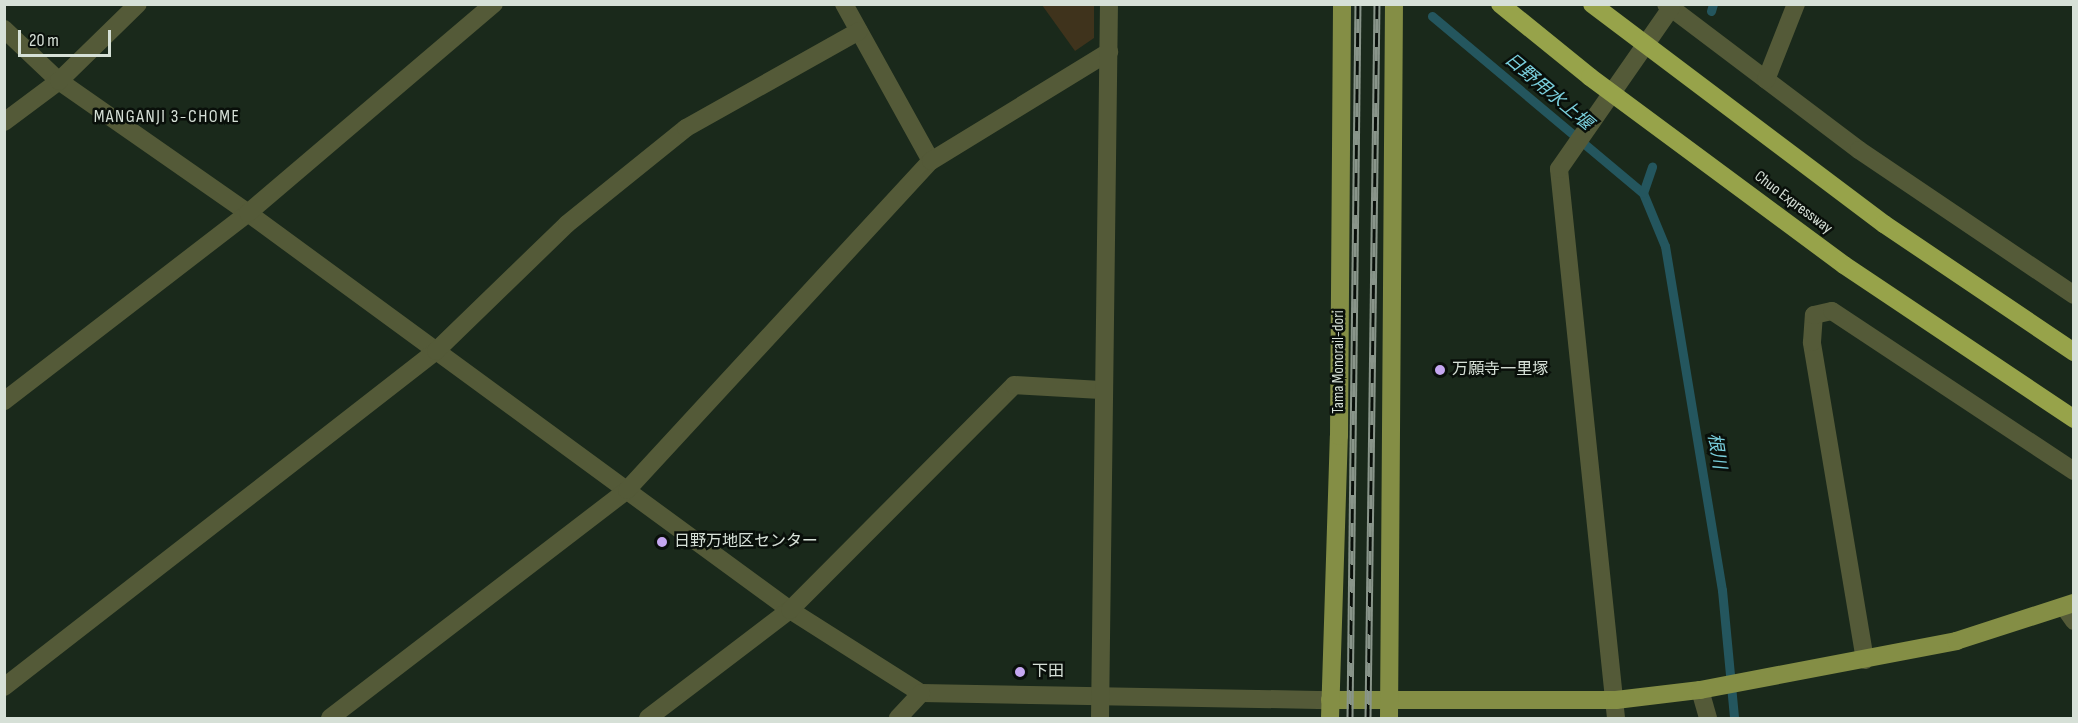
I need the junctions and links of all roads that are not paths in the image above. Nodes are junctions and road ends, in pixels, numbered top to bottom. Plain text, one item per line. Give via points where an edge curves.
1 (138, 4) edge
2 (494, 4) edge
3 (844, 4) edge
4 (1109, 4) edge
5 (1342, 4) edge
6 (1394, 4) edge
7 (1500, 4) edge
8 (1592, 4) edge
9 (1796, 4) edge
10 (1668, 6) edge
11 (4, 29) edge
12 (859, 31) junction
13 (1109, 52) junction
14 (1766, 80) junction
15 (59, 81) junction
16 (4, 122) edge
17 (931, 161) junction
18 (248, 213) junction
19 (2073, 295) edge
20 (436, 351) junction
21 (2073, 352) edge
22 (1101, 390) junction
23 (4, 401) edge
24 (2073, 419) edge
25 (2073, 471) edge
26 (627, 490) junction
27 (790, 610) junction
28 (2071, 611) edge
29 (1865, 660) junction
30 (4, 687) edge
31 (1709, 688) junction
32 (921, 693) junction
33 (1100, 697) junction
34 (1330, 700) junction
35 (1389, 709) edge
36 (1616, 709) edge
37 (330, 718) edge
38 (648, 718) edge
39 (898, 718) edge
40 (1100, 718) edge
41 (1330, 718) edge
42 (1708, 718) edge

1 - 15 street
2 - 18 street
3 - 12 street
4 - 13 street
5 - 34 main road, Tama Monorail-dori via 1339,436
6 - 35 main road
7 - 24 highway, Chuo Expressway, bridge via 1590,77 1844,266
8 - 21 highway, bridge via 1884,224
9 - 14 street
10 - 14 street
10 - 36 street via 1558,169
11 - 15 street
12 - 17 street
12 - 20 street via 686,128 567,224
13 - 17 street
13 - 22 street
14 - 19 street via 1945,210
15 - 16 street
15 - 18 street
17 - 26 street
18 - 20 street
18 - 23 street
20 - 26 street
20 - 30 street
22 - 27 street via 1014,385
22 - 33 street
25 - 29 street via 1832,311 1814,315 1812,342
26 - 27 street
26 - 37 street
27 - 32 street
27 - 38 street
28 - 29 main road
29 - 31 main road
31 - 36 main road
31 - 42 street
32 - 33 street
32 - 39 street
33 - 34 street
33 - 40 street
34 - 35 main road
34 - 41 main road, Tama Monorail-dori
35 - 36 main road

